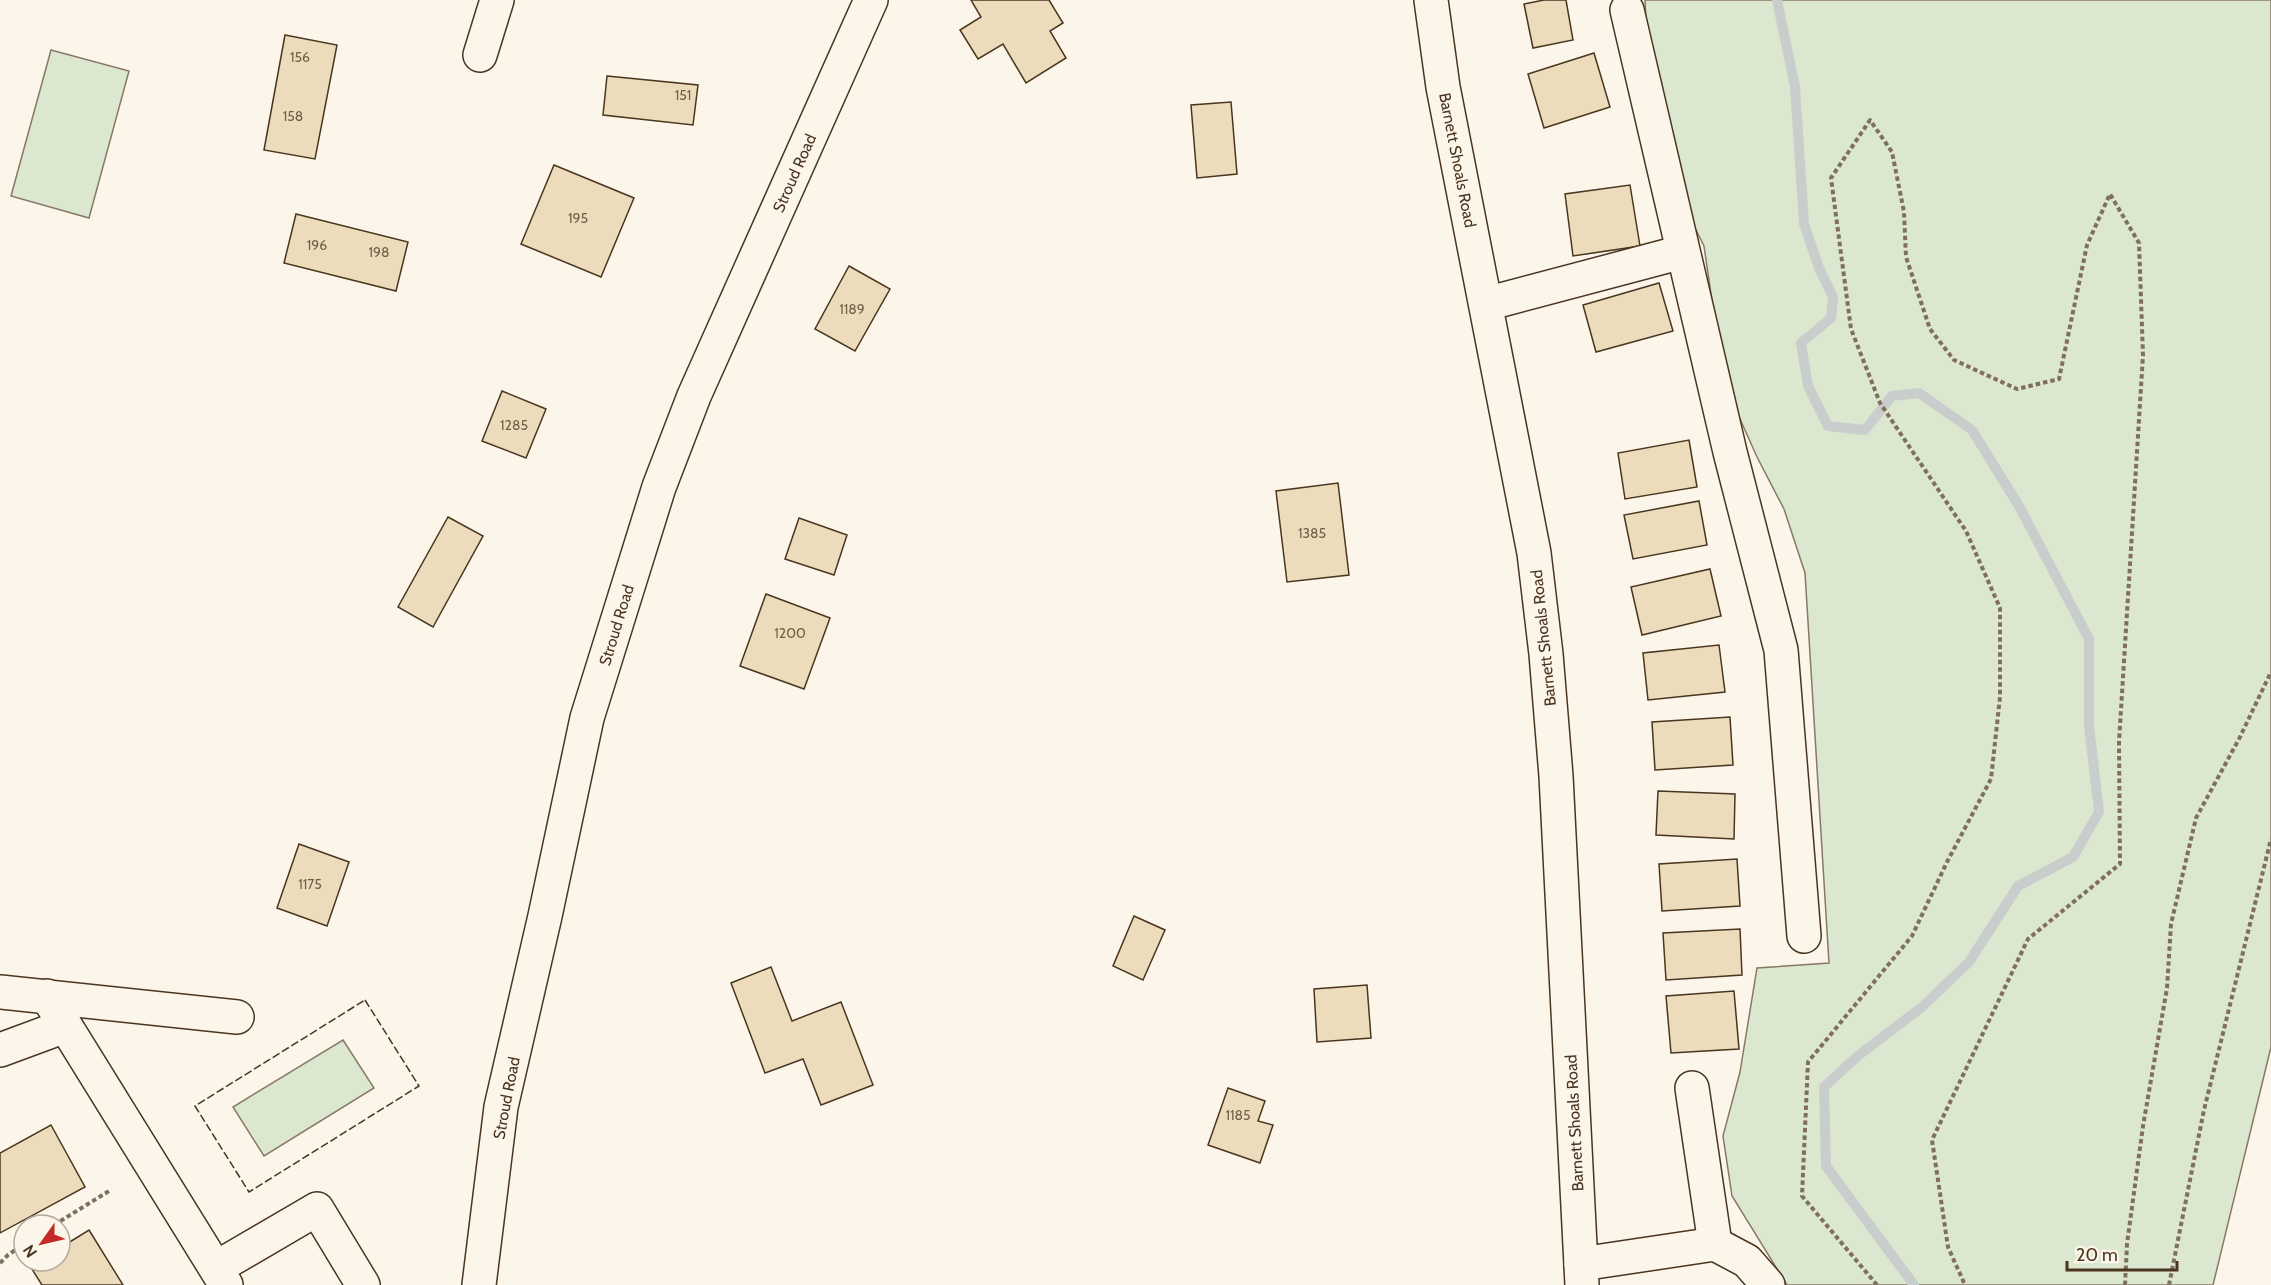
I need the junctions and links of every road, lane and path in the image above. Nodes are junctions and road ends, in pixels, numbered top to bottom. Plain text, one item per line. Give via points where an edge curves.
1 (497, 0) edge
2 (871, 0) edge
3 (1431, 0) edge
4 (1627, 10) dead end
5 (480, 55) dead end
6 (1682, 252) junction
7 (1486, 304) junction
8 (2271, 672) edge
9 (2271, 839) edge
10 (1804, 936) dead end
11 (0, 992) edge
12 (47, 996) junction
13 (237, 1017) dead end
14 (65, 1026) junction
15 (0, 1050) edge
16 (1692, 1088) dead end
17 (109, 1191) dead end
18 (72, 1214) edge
19 (1715, 1244) junction
20 (12, 1252) edge
21 (0, 1263) edge
22 (1581, 1274) edge
23 (221, 1277) edge
24 (363, 1285) edge
25 (479, 1285) edge
26 (1768, 1285) edge
27 (1877, 1285) edge
28 (1965, 1285) edge
29 (2125, 1285) edge
30 (2169, 1285) edge

1 - 5 street
2 - 25 street, Stroud Road via 691,406 659,487 591,707 501,1107
3 - 7 street, Barnett Shoals Road via 1443,87
4 - 6 street
6 - 7 street
6 - 10 street via 1781,650
7 - 22 street, Barnett Shoals Road via 1534,553 1546,654 1556,776
8 - 29 path via 2196,818 2171,924 2168,988 2143,1126
9 - 30 path via 2204,1110
11 - 12 street
12 - 13 street
12 - 14 street
14 - 15 street
14 - 23 street
16 - 19 street
17 - 18 path
19 - 22 street
19 - 26 street via 1747,1261
20 - 21 path
23 - 24 street via 317,1209
27 - 28 path via 1802,1196 1808,1062 1912,936 1991,779 2000,697 2000,608 1966,531 1880,403 1851,329 1831,178 1870,120 1892,152 1904,212 1906,257 1930,329 1954,360 2017,389 2059,379 2087,245 2110,194 2139,243 2143,355 2119,742 2120,864 2028,939 1932,1140 1948,1247

